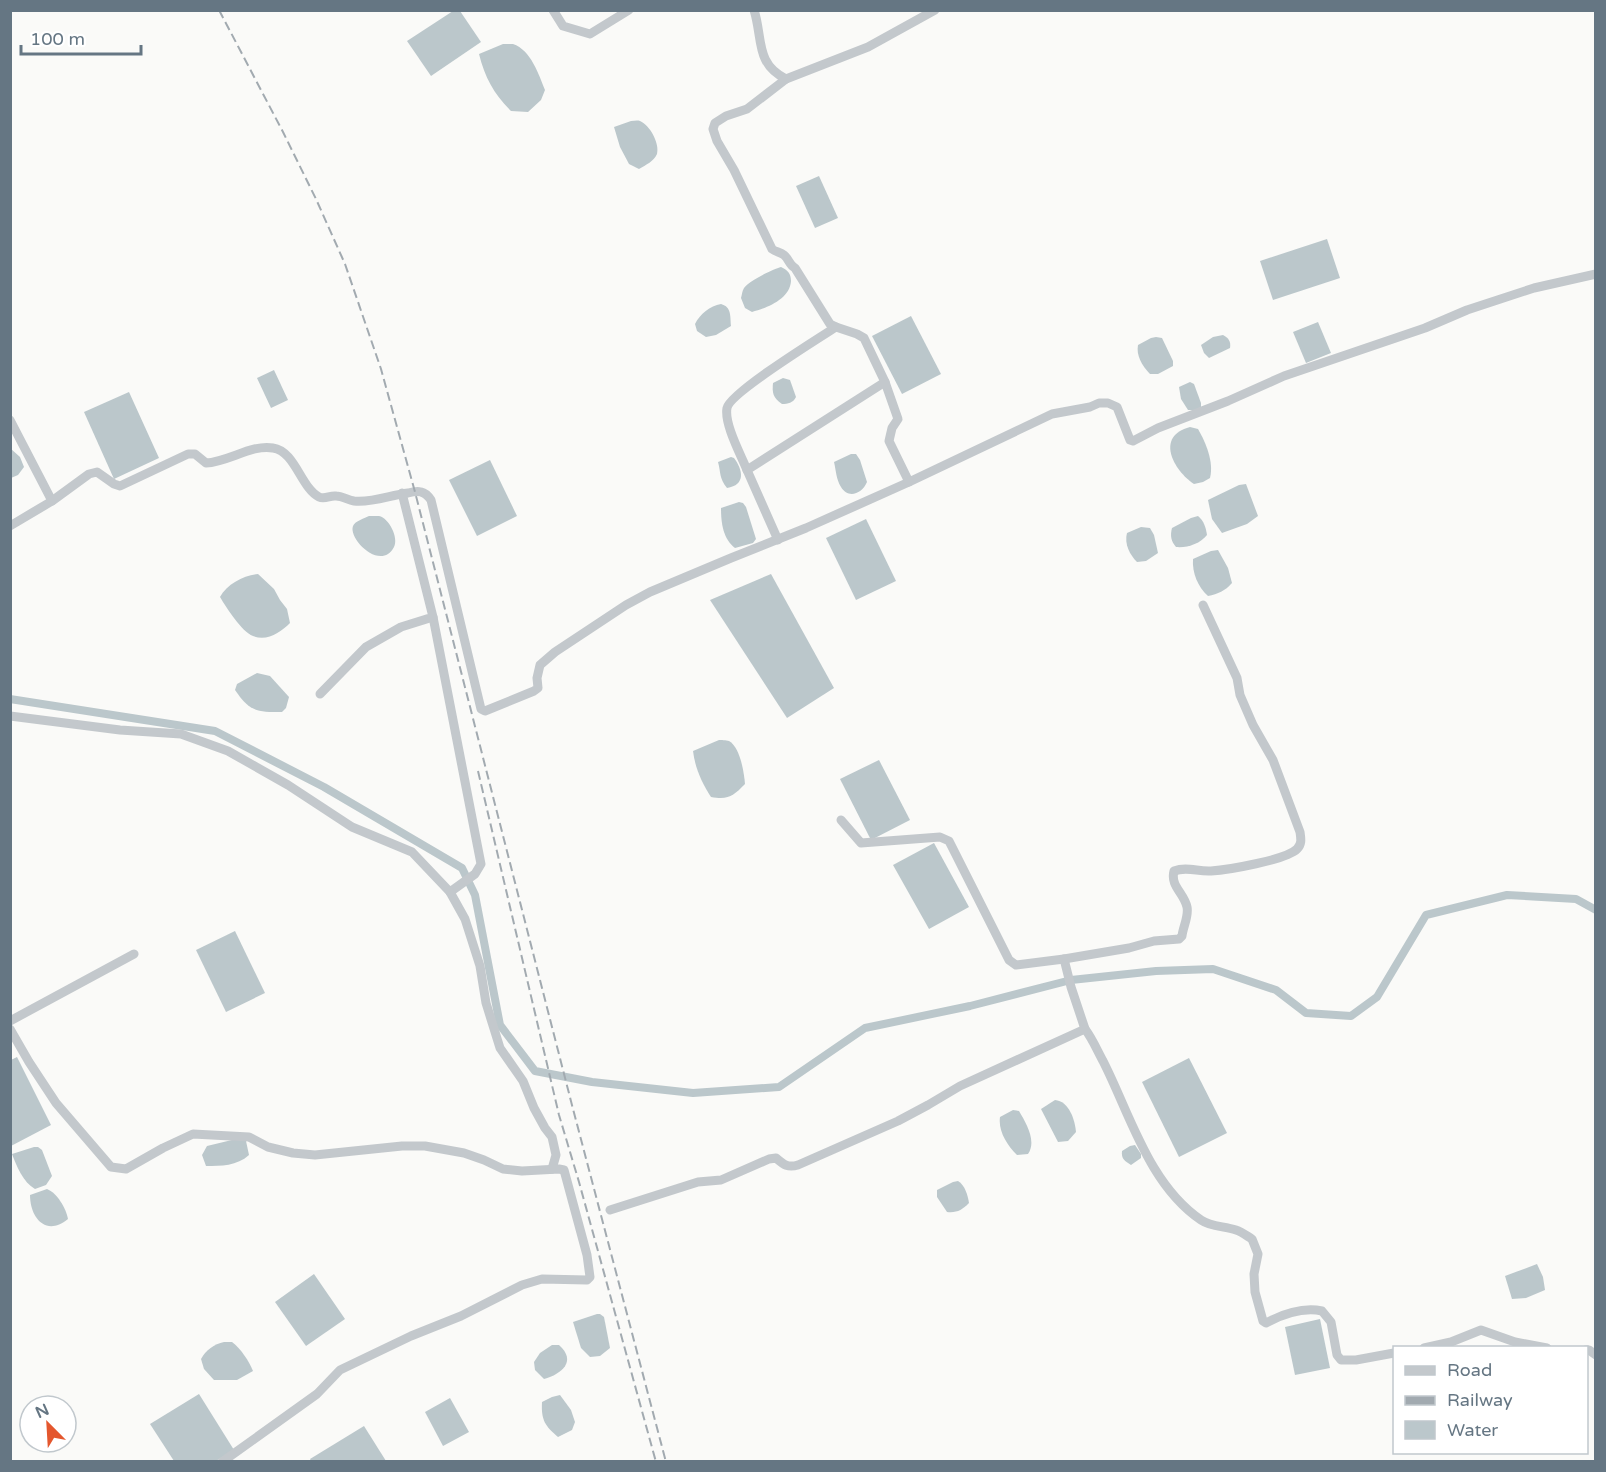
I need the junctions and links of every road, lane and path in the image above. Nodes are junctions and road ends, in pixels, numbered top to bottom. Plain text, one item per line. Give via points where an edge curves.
1 (553, 10) edge
2 (629, 10) edge
3 (754, 10) edge
4 (935, 10) edge
5 (786, 79) junction
6 (1596, 274) edge
7 (836, 327) junction
8 (885, 382) junction
9 (10, 420) edge
10 (747, 470) junction
11 (909, 482) junction
12 (402, 493) junction
13 (52, 501) junction
14 (10, 526) edge
15 (778, 540) junction
16 (1203, 605) dead end
17 (433, 616) junction
18 (320, 694) dead end
19 (10, 716) edge
20 (841, 820) dead end
21 (450, 892) junction
22 (134, 954) dead end
23 (1065, 962) junction
24 (10, 1021) edge
25 (10, 1029) edge
26 (1085, 1029) junction
27 (552, 1169) junction
28 (610, 1210) dead end
29 (1429, 1346) edge
30 (1541, 1346) edge
31 (1393, 1353) edge
32 (222, 1461) edge

1 - 2 street via 563,26 590,34
3 - 5 street via 760,48 775,74
4 - 5 street via 868,47
5 - 7 street via 747,108 715,123 713,129 772,249 782,253 795,268 830,324
6 - 11 street via 1478,306 1284,376 1133,441 1117,407 1099,403 1052,414
7 - 8 street via 864,338
7 - 10 street via 776,366 728,405 730,426
8 - 10 street
8 - 11 street via 898,419 889,441
9 - 13 street
10 - 15 street
11 - 15 street
12 - 13 street via 367,501 318,497 282,452 273,447 206,463 195,454 188,454 120,486 97,472
12 - 15 street via 423,492 431,500 481,709 485,711 534,691 540,665 626,605
12 - 17 street
13 - 14 street
16 - 23 street via 1237,678 1253,725 1273,760 1302,841 1286,855 1264,861 1209,871 1192,868 1174,872 1173,882 1188,908 1179,939
17 - 18 street via 401,627 366,647
17 - 21 street via 481,864 476,874
19 - 21 street via 181,734 228,751 352,827 412,852
20 - 23 street via 861,843 940,837 949,841 1009,960 1016,965
21 - 27 street via 465,919 500,1048 523,1081 552,1137 556,1155
22 - 24 street
23 - 26 street
25 - 27 street via 56,1103 111,1167 118,1169 126,1169 193,1134 249,1137 268,1147 315,1155 425,1146 464,1153 503,1169
26 - 28 street via 798,1165 786,1166 776,1158 769,1159 721,1180 698,1182
26 - 31 street via 1116,1086 1145,1153 1163,1181 1198,1218 1252,1239 1258,1254 1255,1292 1263,1321 1310,1309 1322,1311 1331,1322 1341,1360
27 - 32 street via 564,1170 566,1176 587,1255 587,1280 542,1279 522,1285 340,1370 317,1394
29 - 30 street via 1481,1330

